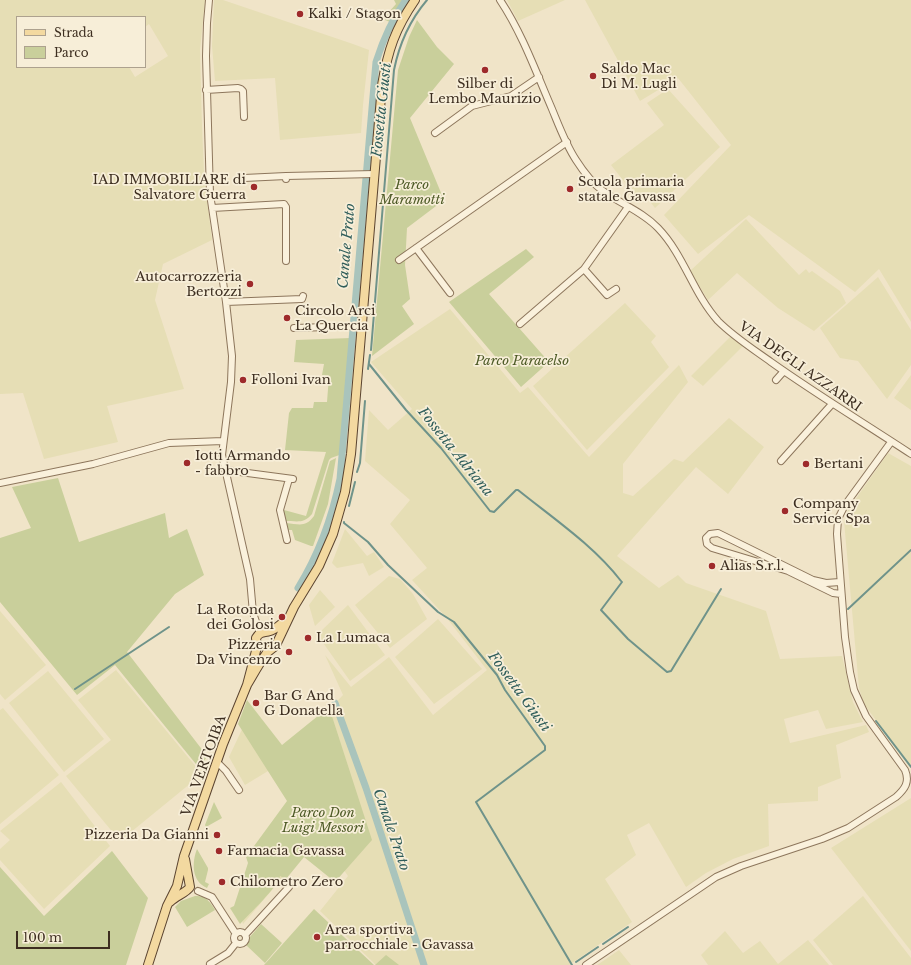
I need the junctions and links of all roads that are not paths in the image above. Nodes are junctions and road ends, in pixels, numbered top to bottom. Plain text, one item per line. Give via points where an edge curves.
1 (209, 0) edge
2 (415, 0) edge
3 (500, 0) edge
4 (539, 77) junction
5 (206, 90) junction
6 (244, 117) dead end
7 (435, 133) dead end
8 (567, 142) junction
9 (369, 173) junction
10 (244, 178) dead end
11 (628, 207) junction
12 (212, 208) junction
13 (416, 248) junction
14 (399, 260) dead end
15 (286, 261) dead end
16 (584, 270) junction
17 (616, 289) dead end
18 (450, 293) dead end
19 (303, 296) dead end
20 (226, 302) junction
21 (520, 324) dead end
22 (358, 326) junction
23 (294, 328) dead end
24 (784, 371) junction
25 (776, 380) dead end
26 (832, 404) junction
27 (223, 441) junction
28 (891, 442) junction
29 (911, 454) edge
30 (781, 460) dead end
31 (224, 470) junction
32 (0, 483) edge
33 (287, 540) dead end
34 (840, 582) junction
35 (841, 594) junction
36 (288, 618) junction
37 (270, 632) junction
38 (260, 633) junction
39 (276, 642) junction
40 (257, 647) junction
41 (268, 651) junction
42 (247, 685) junction
43 (217, 762) junction
44 (909, 782) edge
45 (239, 790) dead end
46 (184, 856) junction
47 (178, 883) junction
48 (188, 887) junction
49 (289, 887) dead end
50 (167, 906) junction
51 (236, 934) junction
52 (245, 935) junction
53 (236, 943) junction
54 (210, 964) dead end
55 (148, 965) edge
56 (586, 965) edge

1 - 5 street
2 - 9 main road via 402,21 387,56
3 - 4 street, VIA DEGLI AZZARRI
4 - 7 street via 511,96 472,106
4 - 8 street, VIA DEGLI AZZARRI
5 - 6 street via 241,89
5 - 12 street
8 - 11 street, VIA DEGLI AZZARRI via 576,160 594,183
8 - 13 street
9 - 10 street
9 - 22 main road
11 - 16 street
11 - 24 street, VIA DEGLI AZZARRI via 646,217 662,232 718,321 738,339
12 - 15 street via 284,204
12 - 20 street
13 - 14 street
13 - 18 street
16 - 17 street via 607,295
16 - 21 street
19 - 20 street via 302,299
20 - 27 street via 232,356
22 - 23 street
22 - 36 main road via 351,454 344,497 324,556
24 - 25 street
24 - 26 street, VIA DEGLI AZZARRI
26 - 28 street, VIA DEGLI AZZARRI
26 - 30 street
27 - 31 street
27 - 32 street via 169,443 93,464
28 - 29 street, VIA DEGLI AZZARRI
28 - 34 street via 845,505 838,519
31 - 33 street via 291,479 280,512
31 - 38 street via 250,578 253,613
34 - 35 street
34 - 35 street via 826,583 813,580 718,533 710,534 706,538 707,544 712,548 788,571 833,593
35 - 44 street via 849,665 857,699 866,716 905,770
36 - 37 main road
36 - 39 main road
37 - 38 main road
37 - 39 main road via 275,636
38 - 40 main road via 256,638
39 - 41 main road via 274,648
40 - 41 main road via 262,651
40 - 42 main road
41 - 42 main road
42 - 43 main road, VIA VERTOIBA
43 - 45 street
43 - 46 main road, VIA VERTOIBA
44 - 56 street via 896,798 848,828 716,877
46 - 47 main road, VIA VERTOIBA
46 - 48 main road
47 - 48 main road via 180,891
47 - 48 main road via 184,878
47 - 50 main road, VIA VERTOIBA
48 - 50 main road
48 - 51 street via 212,897
49 - 52 street
50 - 55 main road
51 - 52 street
51 - 53 street
52 - 53 street via 245,942
53 - 54 street via 228,953

